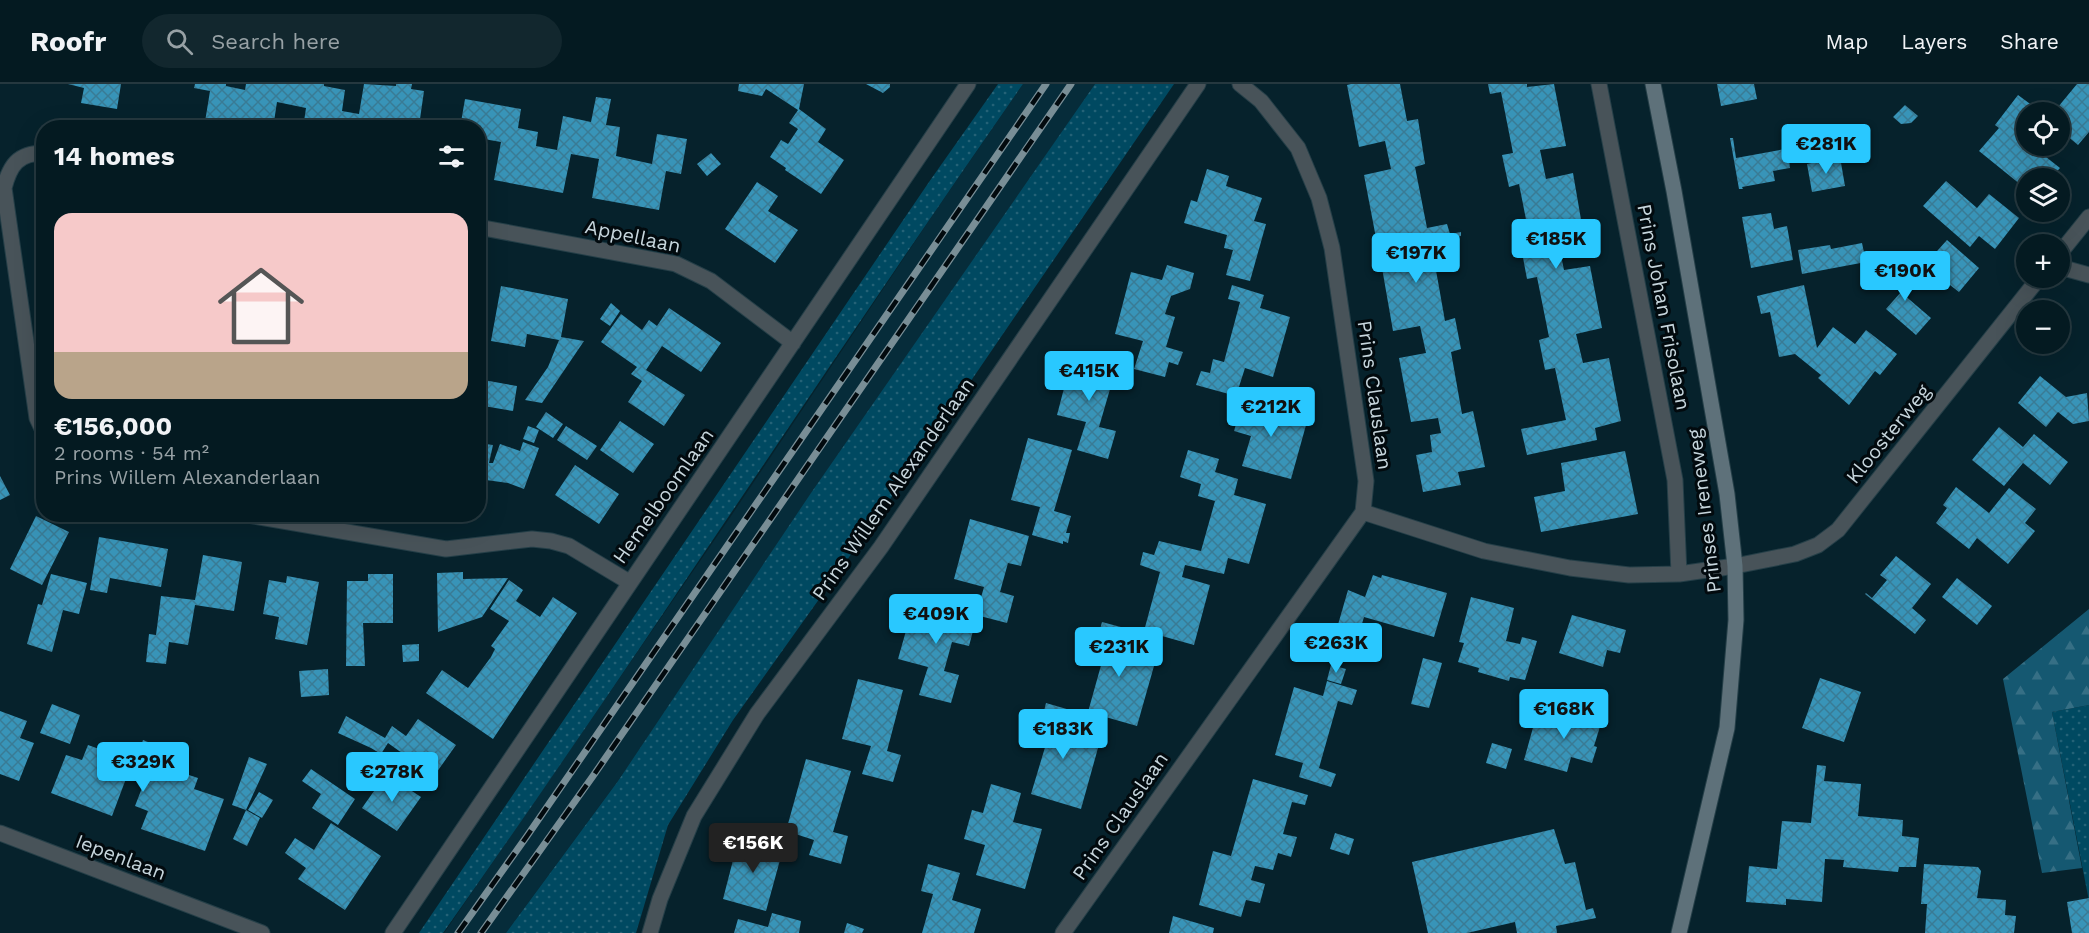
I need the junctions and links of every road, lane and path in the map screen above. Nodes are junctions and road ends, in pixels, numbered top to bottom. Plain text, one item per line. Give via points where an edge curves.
1 (968, 84) edge
2 (1198, 84) edge
3 (1240, 84) edge
4 (1599, 84) edge
5 (1653, 84) edge
6 (36, 154) edge
7 (5, 162) edge
8 (2089, 217) edge
9 (486, 228) edge
10 (2070, 241) edge
11 (2070, 270) edge
12 (2089, 275) edge
13 (2031, 288) edge
14 (794, 344) junction
15 (36, 411) edge
16 (1363, 512) junction
17 (289, 522) edge
18 (1735, 566) junction
19 (1679, 574) junction
20 (628, 582) junction
21 (0, 832) edge
22 (224, 927) edge
23 (262, 933) edge
24 (393, 933) edge
25 (650, 933) edge
26 (1063, 933) edge
27 (1679, 933) edge

1 - 14 street, Hemelboomlaan
2 - 25 street, Prins Willem Alexanderlaan via 881,547 757,714 694,816
3 - 16 street, Prins Clauslaan via 1261,101 1298,148 1319,198 1332,248 1366,481
4 - 19 street, Prins Johan Frisolaan via 1675,480
5 - 18 main road, Prinses Ireneweg via 1725,482
6 - 7 street
7 - 15 street via 4,201
8 - 10 street
9 - 14 street, Appellaan via 676,264 711,280
11 - 12 street
13 - 18 street, Kloosterweg via 1838,530 1818,545 1795,554
14 - 20 street, Hemelboomlaan
16 - 19 street, Kloosterweg via 1484,551 1570,568 1629,575
16 - 26 street, Prins Clauslaan
17 - 20 street via 446,549 532,539 551,541 569,546
18 - 19 street, Kloosterweg
18 - 27 main road, Prinses Ireneweg via 1737,620 1727,728
20 - 24 street, Hemelboomlaan
21 - 22 street, Iepenlaan
22 - 23 street, Iepenlaan

